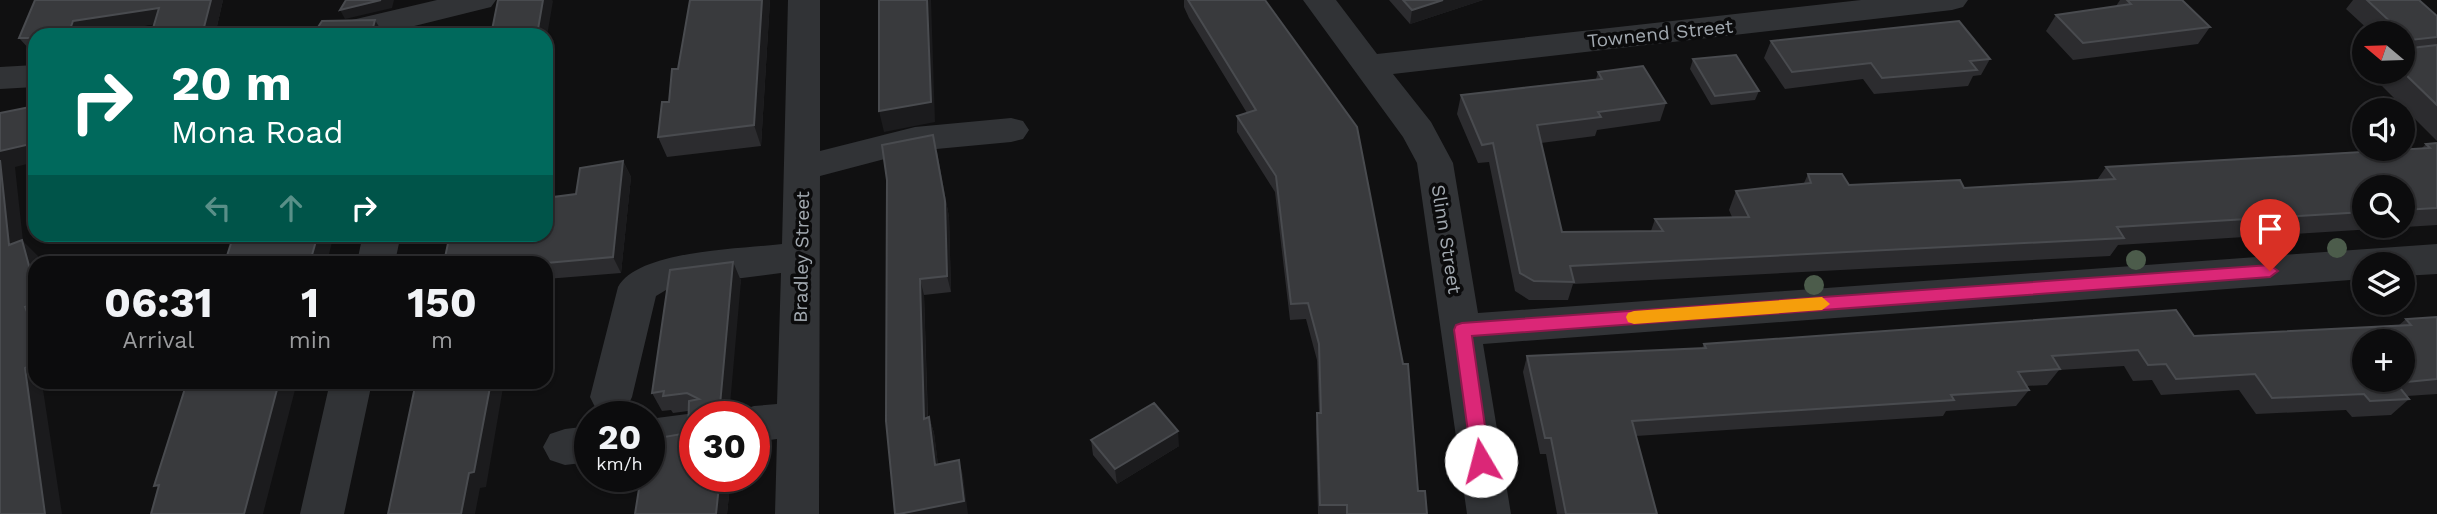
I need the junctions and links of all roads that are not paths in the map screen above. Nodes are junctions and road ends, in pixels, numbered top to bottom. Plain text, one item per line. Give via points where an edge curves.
1 (804, 0) edge
2 (1319, 0) edge
3 (1952, 0) edge
4 (470, 2) edge
5 (427, 24) edge
6 (393, 28) edge
7 (1368, 66) junction
8 (28, 76) edge
9 (0, 78) edge
10 (1011, 130) dead end
11 (802, 168) junction
12 (801, 256) junction
13 (2437, 259) edge
14 (1462, 330) junction
15 (349, 389) edge
16 (611, 397) dead end
17 (799, 419) junction
18 (770, 422) edge
19 (322, 514) edge
20 (797, 514) edge
21 (1489, 514) edge

1 - 11 street, Bradley Street
2 - 7 street, Slinn Street
3 - 7 street, Townend Street
4 - 5 street
5 - 6 street
7 - 14 street, Slinn Street via 1418,131 1435,163
8 - 9 street
10 - 11 street via 915,139
11 - 12 street, Bradley Street
12 - 16 street via 663,273 638,287
12 - 17 street, Bradley Street
13 - 14 street
14 - 21 street, Slinn Street
15 - 19 street
17 - 18 street
17 - 20 street, Bradley Street

